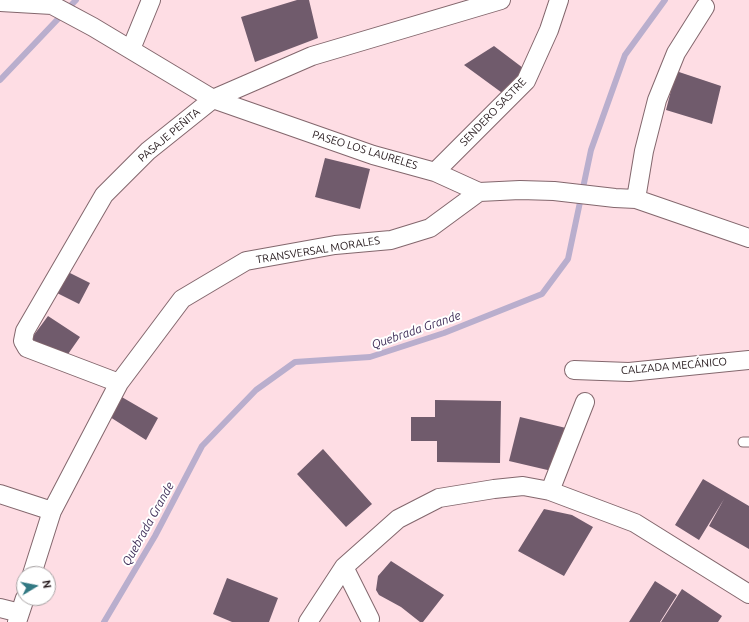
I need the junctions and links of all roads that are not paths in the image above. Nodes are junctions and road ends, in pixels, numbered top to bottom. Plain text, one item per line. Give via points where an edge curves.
1 (152, 0) edge
2 (501, 0) edge
3 (559, 0) edge
4 (0, 2) edge
5 (41, 3) edge
6 (705, 7) dead end
7 (131, 49) junction
8 (212, 99) junction
9 (435, 172) junction
10 (479, 192) junction
11 (636, 199) junction
12 (749, 238) edge
13 (749, 360) edge
14 (574, 370) dead end
15 (119, 383) junction
16 (585, 402) dead end
17 (550, 491) junction
18 (0, 494) edge
19 (52, 511) junction
20 (35, 566) edge
21 (344, 567) junction
22 (749, 594) edge
23 (0, 608) edge
24 (20, 611) edge
25 (370, 619) dead end
26 (308, 622) edge

1 - 7 street
2 - 8 street, PASAJE PEÑITA via 312,56
3 - 9 street, SENDERO SASTRE via 549,30 526,81
4 - 5 street, PASEO LOS LAURELES
5 - 7 street, PASEO LOS LAURELES via 93,27
6 - 11 street via 676,53 657,100 644,151
7 - 8 street, PASEO LOS LAURELES
8 - 9 street, PASEO LOS LAURELES via 373,155
8 - 15 street, PASAJE PEÑITA via 148,151 104,195 26,331 24,341 27,348
9 - 10 street, PASEO LOS LAURELES
10 - 11 street, PASEO LOS LAURELES via 554,191
10 - 15 street, TRANSVERSAL MORALES via 430,228 391,240 335,246 246,261 182,299
11 - 12 street, PASEO LOS LAURELES
13 - 14 street, CALZADA MECÁNICO via 629,372
15 - 19 street, TRANSVERSAL MORALES
16 - 17 street
17 - 21 street via 523,486 439,498 398,518
17 - 22 street via 635,522
18 - 19 street
19 - 20 street, TRANSVERSAL MORALES
21 - 25 street
21 - 26 street
23 - 24 street

